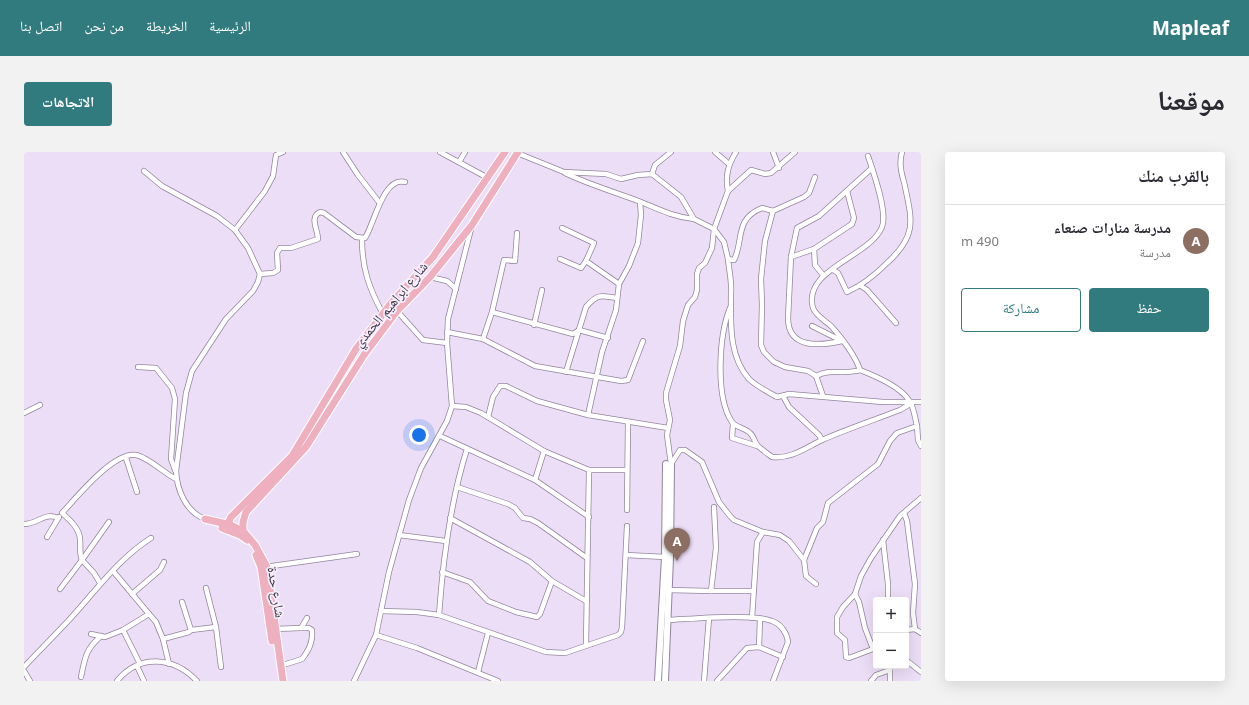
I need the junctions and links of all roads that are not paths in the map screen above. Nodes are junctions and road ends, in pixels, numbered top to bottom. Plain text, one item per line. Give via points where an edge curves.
1 (283, 152) edge
2 (343, 152) edge
3 (440, 152) edge
4 (465, 152) edge
5 (505, 152) edge
6 (670, 152) edge
7 (715, 152) edge
8 (736, 152) edge
9 (773, 152) edge
10 (795, 152) edge
11 (902, 152) edge
12 (276, 153) edge
13 (518, 153) edge
14 (868, 156) dead end
15 (459, 162) junction
16 (729, 164) junction
17 (779, 168) junction
18 (872, 168) junction
19 (144, 171) dead end
20 (564, 172) junction
21 (652, 174) junction
22 (815, 177) dead end
23 (488, 178) junction
24 (405, 182) dead end
25 (728, 191) junction
26 (847, 191) junction
27 (379, 202) junction
28 (640, 202) junction
29 (773, 211) junction
30 (694, 219) junction
31 (472, 224) junction
32 (562, 228) dead end
33 (714, 229) junction
34 (235, 230) junction
35 (517, 233) dead end
36 (362, 239) junction
37 (814, 249) junction
38 (791, 257) junction
39 (560, 259) dead end
40 (728, 259) junction
41 (586, 261) junction
42 (833, 270) junction
43 (260, 274) junction
44 (823, 275) junction
45 (430, 277) junction
46 (619, 284) junction
47 (861, 286) junction
48 (456, 289) junction
49 (402, 290) junction
50 (542, 290) dead end
51 (410, 298) junction
52 (617, 298) junction
53 (730, 307) junction
54 (397, 311) junction
55 (492, 312) junction
56 (383, 314) junction
57 (896, 323) dead end
58 (534, 325) junction
59 (812, 326) dead end
60 (579, 330) junction
61 (447, 332) junction
62 (608, 338) junction
63 (483, 339) junction
64 (643, 341) dead end
65 (842, 341) junction
66 (447, 343) junction
67 (138, 367) dead end
68 (860, 370) junction
69 (566, 372) junction
70 (816, 376) junction
71 (597, 378) junction
72 (783, 396) junction
73 (823, 396) junction
74 (921, 402) edge
75 (911, 403) junction
76 (40, 405) dead end
77 (452, 406) junction
78 (24, 413) edge
79 (588, 415) junction
80 (488, 417) junction
81 (628, 423) junction
82 (733, 424) junction
83 (917, 426) junction
84 (668, 428) junction
85 (306, 433) junction
86 (440, 436) junction
87 (313, 438) junction
88 (822, 440) junction
89 (757, 446) junction
90 (921, 446) edge
91 (467, 449) junction
92 (544, 451) junction
93 (126, 458) junction
94 (669, 464) junction
95 (589, 470) junction
96 (627, 470) junction
97 (176, 471) junction
98 (278, 474) junction
99 (176, 479) junction
100 (535, 480) junction
101 (457, 487) junction
102 (137, 492) dead end
103 (921, 498) edge
104 (714, 506) dead end
105 (627, 510) dead end
106 (62, 513) junction
107 (904, 513) junction
108 (231, 517) junction
109 (589, 517) junction
110 (58, 518) junction
111 (450, 518) junction
112 (205, 519) junction
113 (215, 521) junction
114 (109, 522) dead end
115 (24, 524) edge
116 (226, 526) junction
117 (627, 526) dead end
118 (243, 531) junction
119 (763, 532) junction
120 (399, 536) junction
121 (47, 537) dead end
122 (151, 538) dead end
123 (883, 540) junction
124 (446, 541) junction
125 (357, 554) dead end
126 (626, 556) junction
127 (665, 557) junction
128 (587, 558) junction
129 (82, 560) junction
130 (804, 560) junction
131 (164, 562) dead end
132 (264, 567) junction
133 (113, 571) junction
134 (442, 572) junction
135 (552, 581) junction
136 (100, 583) junction
137 (816, 584) dead end
138 (206, 588) dead end
139 (60, 589) dead end
140 (668, 590) junction
141 (711, 591) junction
142 (754, 591) junction
143 (132, 594) junction
144 (855, 594) junction
145 (888, 597) edge
146 (586, 601) junction
147 (182, 602) dead end
148 (381, 612) junction
149 (149, 614) junction
150 (439, 615) junction
151 (307, 618) dead end
152 (709, 618) junction
153 (752, 618) junction
154 (760, 619) junction
155 (667, 620) junction
156 (216, 627) junction
157 (275, 628) junction
158 (301, 628) junction
159 (915, 629) junction
160 (123, 630) junction
161 (191, 630) junction
162 (909, 630) edge
163 (921, 632) edge
164 (488, 633) junction
165 (91, 634) dead end
166 (376, 635) junction
167 (101, 636) junction
168 (163, 639) junction
169 (586, 645) junction
170 (759, 647) junction
171 (873, 647) edge
172 (873, 649) edge
173 (783, 657) junction
174 (909, 662) edge
175 (169, 664) junction
176 (139, 665) junction
177 (278, 666) junction
178 (24, 667) edge
179 (221, 668) dead end
180 (888, 669) edge
181 (890, 669) edge
182 (24, 671) edge
183 (478, 672) junction
184 (921, 672) edge
185 (81, 676) dead end
186 (489, 680) edge
187 (30, 681) edge
188 (116, 681) edge
189 (144, 681) edge
190 (196, 681) edge
191 (278, 681) edge
192 (283, 681) edge
193 (354, 681) edge
194 (498, 681) edge
195 (658, 681) edge
196 (665, 681) edge
197 (704, 681) edge
198 (717, 681) edge
199 (773, 681) edge
200 (871, 681) edge
201 (890, 681) edge

1 - 12 street
2 - 27 street
3 - 15 street
4 - 15 street
5 - 23 main road, شارع ابراهيم الحمدي
6 - 21 street via 655,165
7 - 16 street
8 - 16 street
9 - 17 street
10 - 17 street
11 - 47 street via 900,168 910,219 909,234 897,254
12 - 34 street via 273,176 268,186
13 - 20 street
13 - 31 main road, شارع ابراهيم الحمدي
14 - 18 street
15 - 23 street
16 - 25 street via 726,175
17 - 25 street via 765,174 751,170
18 - 26 street
18 - 42 street via 881,202 882,226 876,236
19 - 34 street via 162,186 217,216
20 - 21 street via 606,174 621,179
20 - 28 street via 600,189
21 - 30 street via 681,197
22 - 29 street via 809,193
23 - 49 main road, شارع ابراهيم الحمدي via 433,257
24 - 27 street via 393,184
25 - 33 street
26 - 37 street via 854,218 852,224
26 - 38 street via 819,216 797,228
27 - 36 street via 375,217
28 - 30 street via 673,215
28 - 46 street via 638,242
29 - 40 street via 762,208 751,214 742,226 734,260
29 - 70 street via 765,241 761,279 760,345 774,362 785,368 808,371
30 - 33 street
31 - 45 main road, شارع ابراهيم الحمدي
31 - 48 street
32 - 41 street via 594,243
33 - 40 street via 724,242
33 - 84 street via 712,248 705,263 699,268 695,297 688,305 683,321 680,346 666,393 670,420
34 - 43 street via 248,248
35 - 55 street via 517,257 515,261 504,260
36 - 43 street via 320,212 316,214 314,221 318,239 291,248 280,248 277,253 278,270
36 - 56 street via 362,259 367,280
37 - 38 street
37 - 44 street via 815,265
38 - 65 street via 788,318 791,335 796,340 825,345
39 - 41 street via 581,268
40 - 53 street
41 - 46 street
42 - 44 street
42 - 47 street via 838,273 847,292
43 - 97 street via 253,291 226,319 192,370 186,393
44 - 65 street via 813,291 813,308
45 - 48 street via 447,281
45 - 51 main road, شارع ابراهيم الحمدي
46 - 52 street
47 - 57 street
48 - 61 street
49 - 51 main road
49 - 56 main road, شارع ابراهيم الحمدي
50 - 58 street
51 - 54 main road, شارع ابراهيم الحمدي
52 - 60 street via 599,296 593,299 586,307
52 - 62 street
53 - 72 street via 730,328 741,366 755,384 778,397
53 - 82 street via 720,357 725,402
54 - 66 street via 423,340
54 - 87 main road, شارع ابراهيم الحمدي via 364,355
55 - 58 street
55 - 63 street
56 - 85 main road, شارع ابراهيم الحمدي via 356,350
58 - 60 street via 573,334
59 - 65 street
60 - 62 street
60 - 69 street
61 - 63 street
61 - 66 street
62 - 71 street via 602,352
63 - 69 street via 535,366
64 - 71 street via 628,380
65 - 68 street via 857,360
66 - 77 street
67 - 97 street via 156,368 172,388 175,419 171,459
68 - 70 street via 852,373 824,372
68 - 75 street via 904,394
69 - 71 street
70 - 73 street
71 - 79 street
72 - 73 street
72 - 88 street via 789,407
73 - 75 street
74 - 75 street
75 - 83 street
75 - 88 street via 900,410
76 - 78 street
77 - 80 street via 466,407
77 - 86 street
79 - 80 street via 537,401 506,386 500,386
79 - 81 street
80 - 92 street
81 - 84 street
81 - 96 street
82 - 89 street via 750,434
82 - 89 street via 732,438
83 - 90 street
83 - 130 street via 897,433 878,464 828,503 823,522 817,528
84 - 94 street
85 - 87 main road
85 - 98 main road, شارع ابراهيم الحمدي
86 - 91 street
86 - 120 street via 421,468
87 - 98 main road, شارع ابراهيم الحمدي
88 - 89 street via 806,450 778,458 772,457
91 - 100 street
91 - 101 street
92 - 95 street
92 - 100 street
93 - 99 street via 136,455
93 - 102 street
93 - 106 street via 112,464 96,476
94 - 119 street via 680,450 685,450 696,457 702,462 719,502 730,516
94 - 127 street
94 - 140 street
95 - 96 street
95 - 109 street
96 - 105 street
97 - 99 street
98 - 108 main road, شارع ابراهيم الحمدي
98 - 118 main road, شارع ابراهيم الحمدي via 246,512
99 - 112 street via 188,506
100 - 109 street
101 - 111 street
101 - 128 street via 515,508 523,518 538,523
103 - 107 street
104 - 141 street via 716,548
106 - 110 street
106 - 129 street via 72,521 81,539 79,552
107 - 123 street
107 - 159 street via 908,521 915,584
108 - 113 main road
108 - 116 main road, شارع ابراهيم الحمدي
109 - 128 street
110 - 115 street via 46,516 31,524
110 - 121 street
111 - 124 street
111 - 135 street via 530,562
112 - 113 main road, شارع حدة
112 - 116 main road, شارع حدة
113 - 116 main road, شارع حدة
114 - 129 street
116 - 118 main road, شارع حدة
116 - 132 main road, شارع حدة via 247,540
117 - 126 street
118 - 132 main road, شارع حدة via 255,545
119 - 130 street via 780,535 789,541
119 - 142 street via 757,542
120 - 124 street
120 - 148 street
122 - 133 street
123 - 144 street via 861,576
123 - 145 street
124 - 134 street
125 - 132 street
126 - 127 street
126 - 169 street via 621,632
127 - 195 street
128 - 146 street
129 - 136 street
129 - 139 street
130 - 137 street via 806,576
131 - 143 street via 160,570
132 - 157 main road, شارع حدة
132 - 177 main road, شارع حدة
133 - 136 street
133 - 143 street
134 - 135 street via 470,582 488,601 533,617 540,614
134 - 150 street
135 - 146 street
136 - 178 street
138 - 156 street
140 - 141 street
140 - 155 street
141 - 142 street
142 - 153 street
143 - 149 street
144 - 171 street
144 - 172 street via 843,606 837,617 837,633 845,640 846,657
146 - 169 street
147 - 161 street
148 - 150 street
148 - 166 street
149 - 160 street
149 - 168 street via 156,622
150 - 164 street
151 - 158 street
152 - 153 street
152 - 155 street
152 - 197 street
153 - 154 street
154 - 170 street
154 - 173 street via 773,621 788,635
155 - 196 street
156 - 161 street
156 - 179 street
157 - 158 street
157 - 177 main road, شارع حدة
158 - 177 street via 312,630 312,642 307,652 302,660
159 - 162 street
159 - 163 street
160 - 167 street
160 - 176 street
161 - 168 street
164 - 169 street via 546,652 565,652
164 - 183 street
165 - 167 street
166 - 183 street
166 - 193 street
167 - 185 street via 86,652
168 - 175 street
170 - 173 street
170 - 198 street via 744,649
173 - 199 street
174 - 184 street
175 - 176 street via 161,661
175 - 190 street via 186,672
176 - 188 street via 122,674
176 - 189 street
177 - 191 main road, شارع حدة
177 - 192 main road, شارع حدة
180 - 200 street
181 - 201 street
182 - 187 street
183 - 186 street
186 - 194 street

